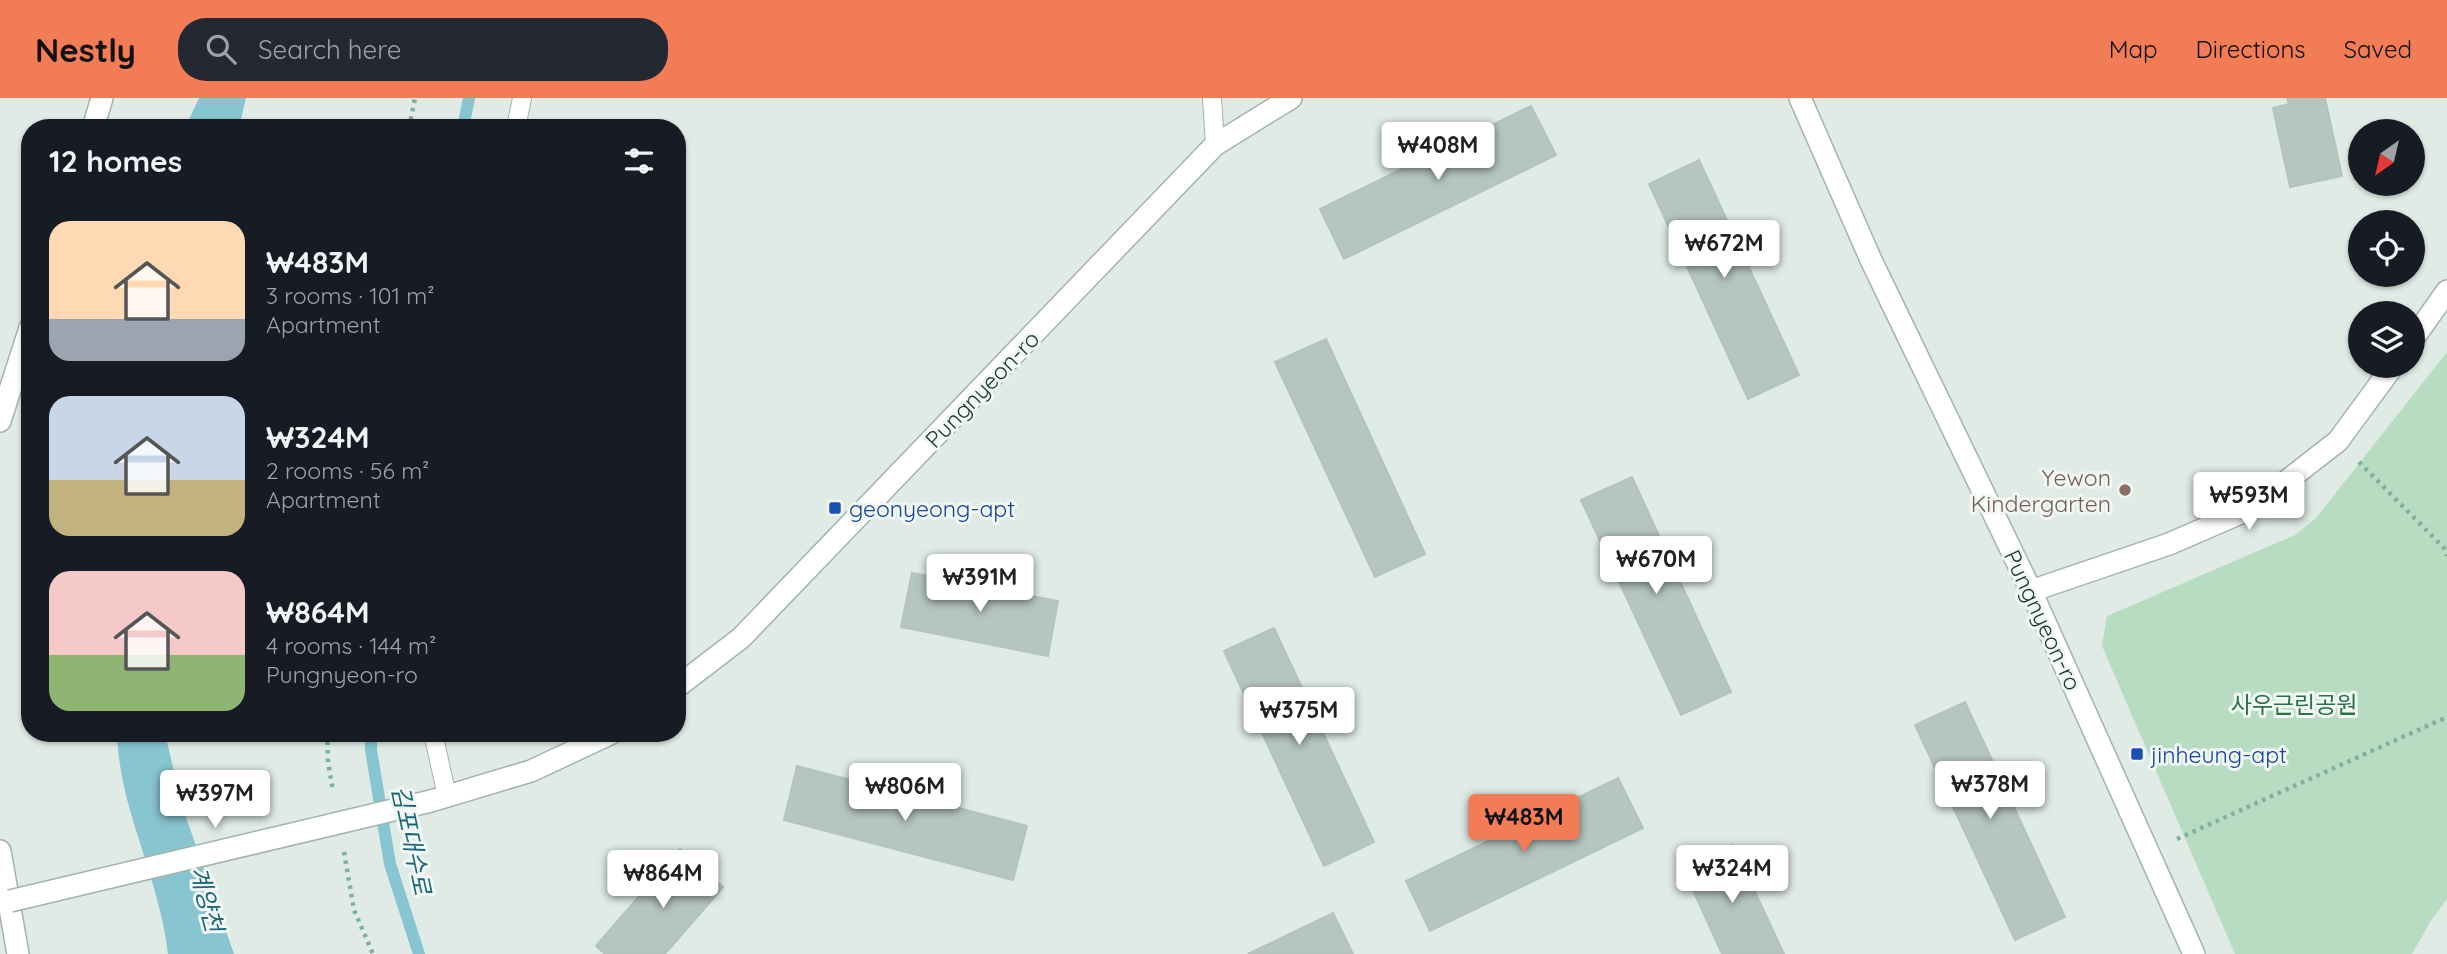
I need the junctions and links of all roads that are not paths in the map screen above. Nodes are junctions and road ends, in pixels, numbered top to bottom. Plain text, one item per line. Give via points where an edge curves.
1 (102, 98) edge
2 (522, 98) edge
3 (1212, 98) edge
4 (1291, 98) edge
5 (1800, 98) edge
6 (96, 119) edge
7 (518, 119) edge
8 (1215, 145) junction
9 (2447, 291) edge
10 (2425, 322) edge
11 (21, 356) edge
12 (2384, 378) edge
13 (0, 421) edge
14 (2031, 591) junction
15 (686, 680) edge
16 (434, 742) edge
17 (593, 742) edge
18 (439, 798) junction
19 (0, 851) edge
20 (10, 901) junction
21 (18, 954) edge
22 (2194, 954) edge

1 - 6 street
2 - 7 lane
3 - 8 lane
4 - 8 street, Pungnyeon-ro
5 - 14 street, Pungnyeon-ro via 1871,260
8 - 15 street, Pungnyeon-ro via 741,638
9 - 10 street
11 - 13 street
12 - 14 street via 2338,440 2252,508 2169,544
14 - 22 street, Pungnyeon-ro
16 - 18 lane
17 - 18 street via 531,771
18 - 20 street, bridge
19 - 20 street
20 - 21 street

